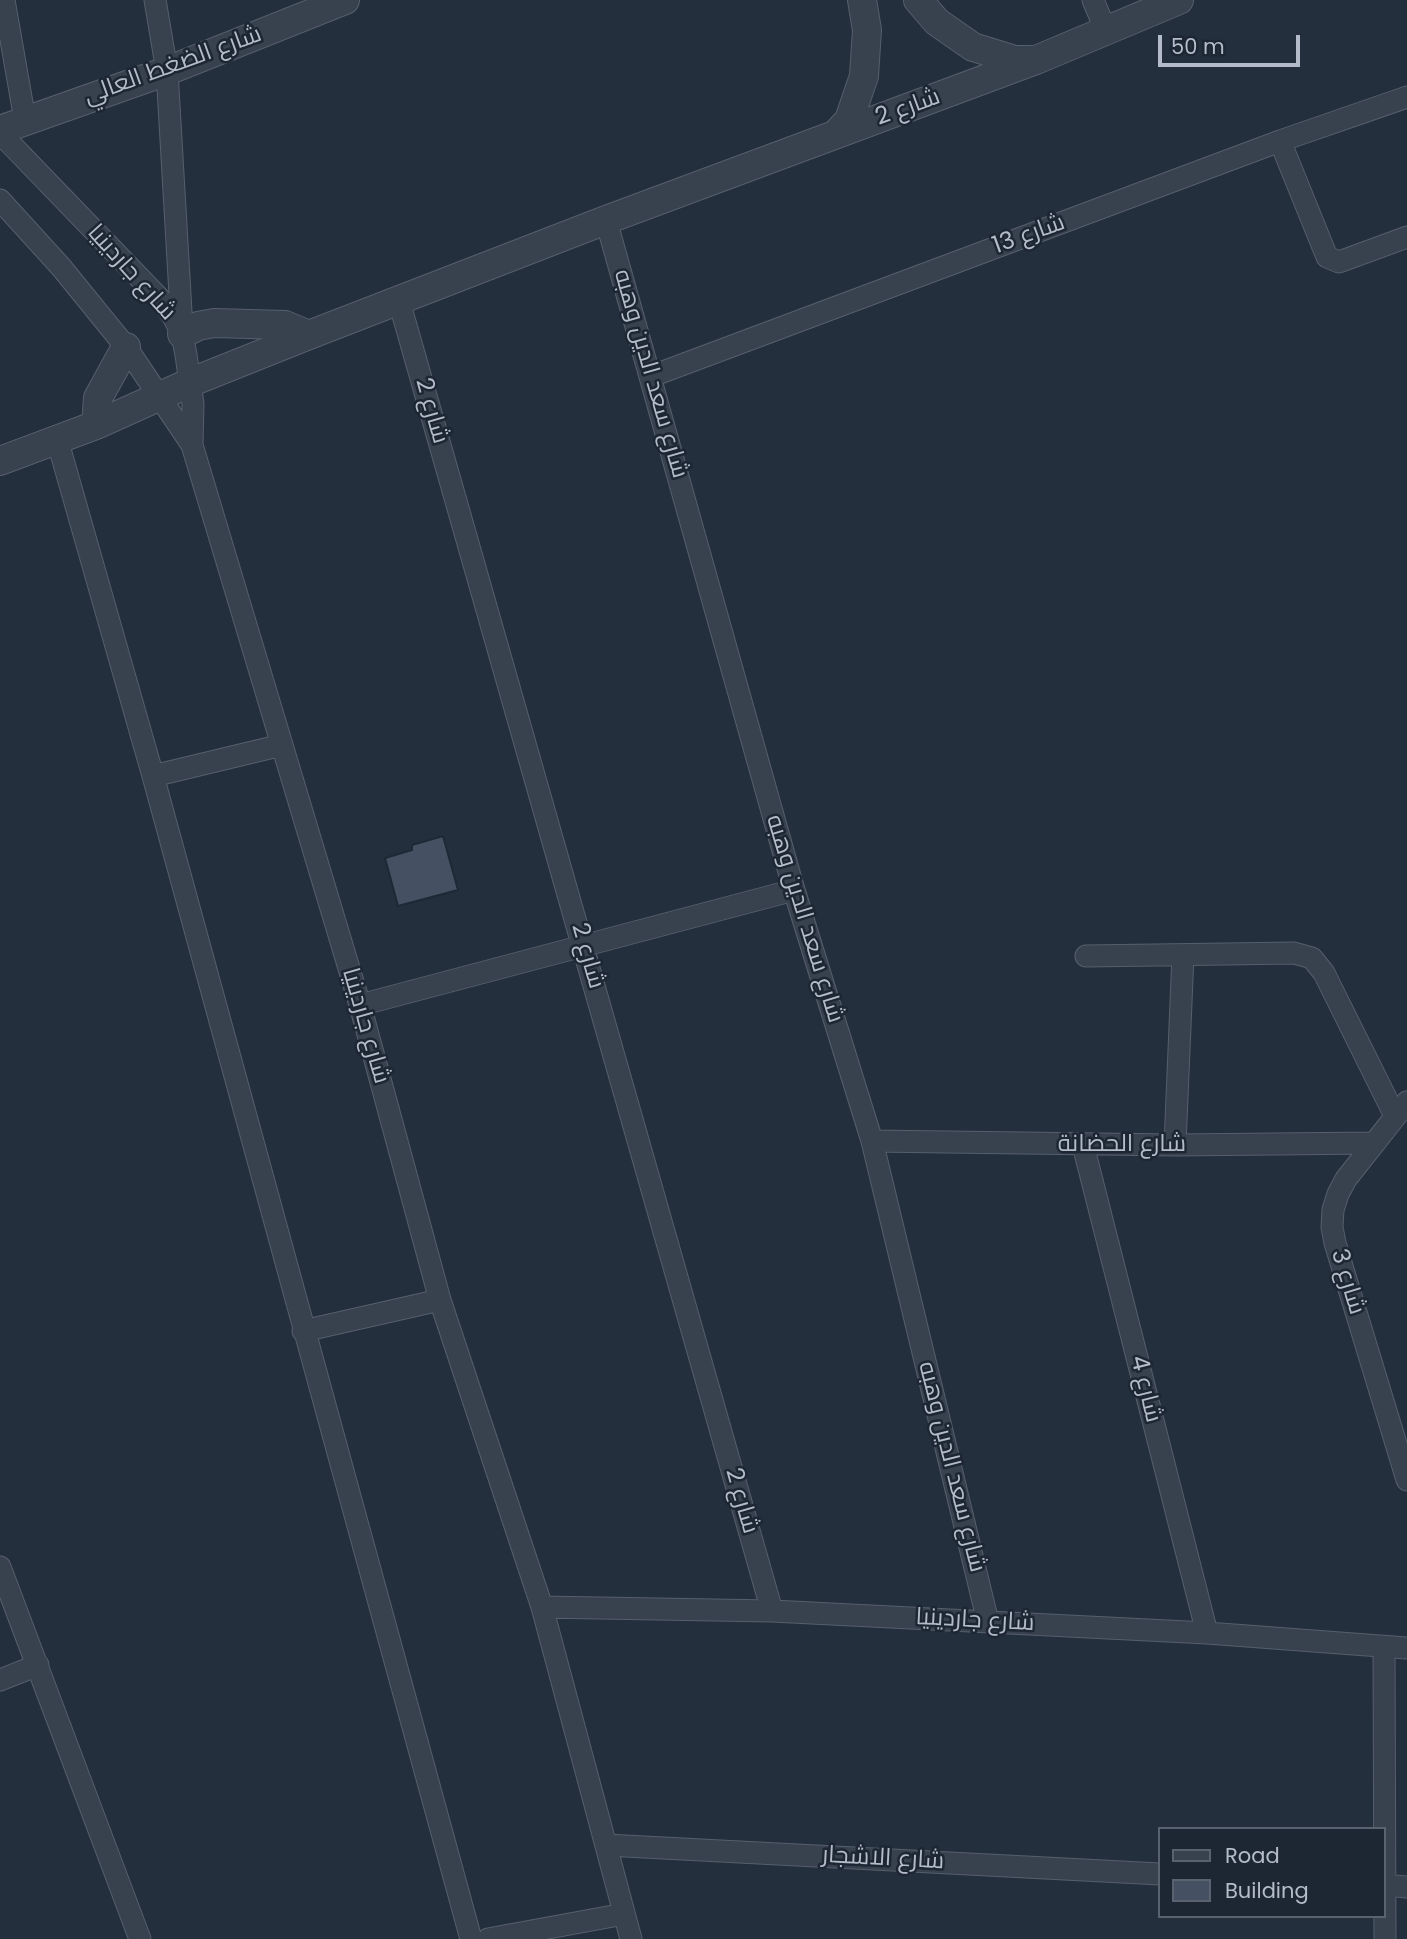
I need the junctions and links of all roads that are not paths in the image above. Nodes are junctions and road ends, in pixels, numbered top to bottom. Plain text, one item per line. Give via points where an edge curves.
1 (4, 0) edge
2 (155, 0) edge
3 (345, 0) edge
4 (862, 0) edge
5 (918, 0) edge
6 (1094, 0) edge
7 (1179, 0) edge
8 (1106, 31) junction
9 (1036, 60) junction
10 (167, 71) junction
11 (1407, 97) edge
12 (8, 128) edge
13 (836, 134) junction
14 (1280, 142) junction
15 (0, 200) edge
16 (606, 220) junction
17 (1407, 237) edge
18 (399, 301) junction
19 (182, 334) junction
20 (309, 335) junction
21 (126, 347) junction
22 (652, 376) junction
23 (189, 383) junction
24 (160, 397) junction
25 (96, 425) junction
26 (57, 439) junction
27 (192, 445) junction
28 (0, 461) edge
29 (282, 745) junction
30 (153, 776) junction
31 (793, 890) junction
32 (584, 947) junction
33 (1183, 955) junction
34 (1086, 956) dead end
35 (360, 1005) junction
36 (1401, 1109) edge
37 (872, 1141) junction
38 (1373, 1143) junction
39 (1083, 1145) junction
40 (1175, 1146) junction
41 (440, 1300) junction
42 (303, 1331) junction
43 (1407, 1480) edge
44 (0, 1567) edge
45 (542, 1607) junction
46 (772, 1611) junction
47 (988, 1622) junction
48 (1207, 1633) junction
49 (1384, 1647) junction
50 (1407, 1648) edge
51 (38, 1665) junction
52 (0, 1680) edge
53 (1384, 1827) edge
54 (606, 1845) junction
55 (1158, 1874) edge
56 (1386, 1885) edge
57 (1407, 1886) edge
58 (624, 1914) junction
59 (1385, 1918) edge
60 (140, 1939) edge
61 (471, 1939) edge
62 (488, 1939) edge
63 (631, 1939) edge
64 (1385, 1939) edge

1 - 12 street
2 - 10 street
3 - 10 street, شارع الضغط العالي
4 - 13 street via 867,30 864,76 849,120
5 - 9 street via 937,22 973,47 1015,60
6 - 8 street
7 - 8 street, شارع 2
8 - 9 street, شارع 2
9 - 13 street, شارع 2
10 - 12 street, شارع الضغط العالي
10 - 19 street
11 - 14 street, شارع 13
12 - 19 street, شارع جاردينيا via 162,301
13 - 16 street, شارع 2
14 - 17 street via 1326,257 1339,262
14 - 22 street, شارع 13
15 - 21 street, شارع جاردينيا
16 - 18 street, شارع 2
16 - 22 street, شارع سعد الدين وهبه
18 - 20 street, شارع 2
18 - 32 street, شارع 2
19 - 20 street via 214,323 285,325
19 - 23 street, شارع جاردينيا
20 - 23 street, شارع 2
21 - 24 street, شارع جاردينيا
21 - 25 street via 99,398
22 - 31 street, شارع سعد الدين وهبه
23 - 24 street, شارع 2
23 - 27 street, شارع جاردينيا
24 - 25 street, شارع 2
24 - 27 street, شارع جاردينيا
25 - 26 street, شارع 2
26 - 28 street, شارع 2
26 - 30 street
27 - 29 street, شارع جاردينيا
29 - 30 street
29 - 35 street, شارع جاردينيا
30 - 42 street
31 - 32 street
31 - 37 street, شارع سعد الدين وهبه
32 - 35 street
32 - 46 street, شارع 2
33 - 34 street
33 - 36 street via 1294,953 1312,958
33 - 40 street
35 - 41 street, شارع جاردينيا
36 - 38 street, شارع 3
37 - 39 street, شارع الحضانة
37 - 47 street, شارع سعد الدين وهبه
38 - 40 street, شارع الحضانة
38 - 43 street, شارع 3 via 1338,1194 1332,1227
39 - 40 street, شارع الحضانة
39 - 48 street, شارع 4
41 - 42 street
41 - 45 street, شارع جاردينيا
42 - 61 street
44 - 51 street
45 - 46 street, شارع جاردينيا
45 - 54 street, شارع جاردينيا
46 - 47 street, شارع جاردينيا
47 - 48 street, شارع جاردينيا
48 - 49 street, شارع جاردينيا
49 - 50 street, شارع جاردينيا
49 - 53 street
51 - 52 street
51 - 60 street
54 - 55 street, شارع الاشجار
54 - 58 street, شارع جاردينيا
56 - 57 street
58 - 62 street
58 - 63 street, شارع جاردينيا
59 - 64 street

